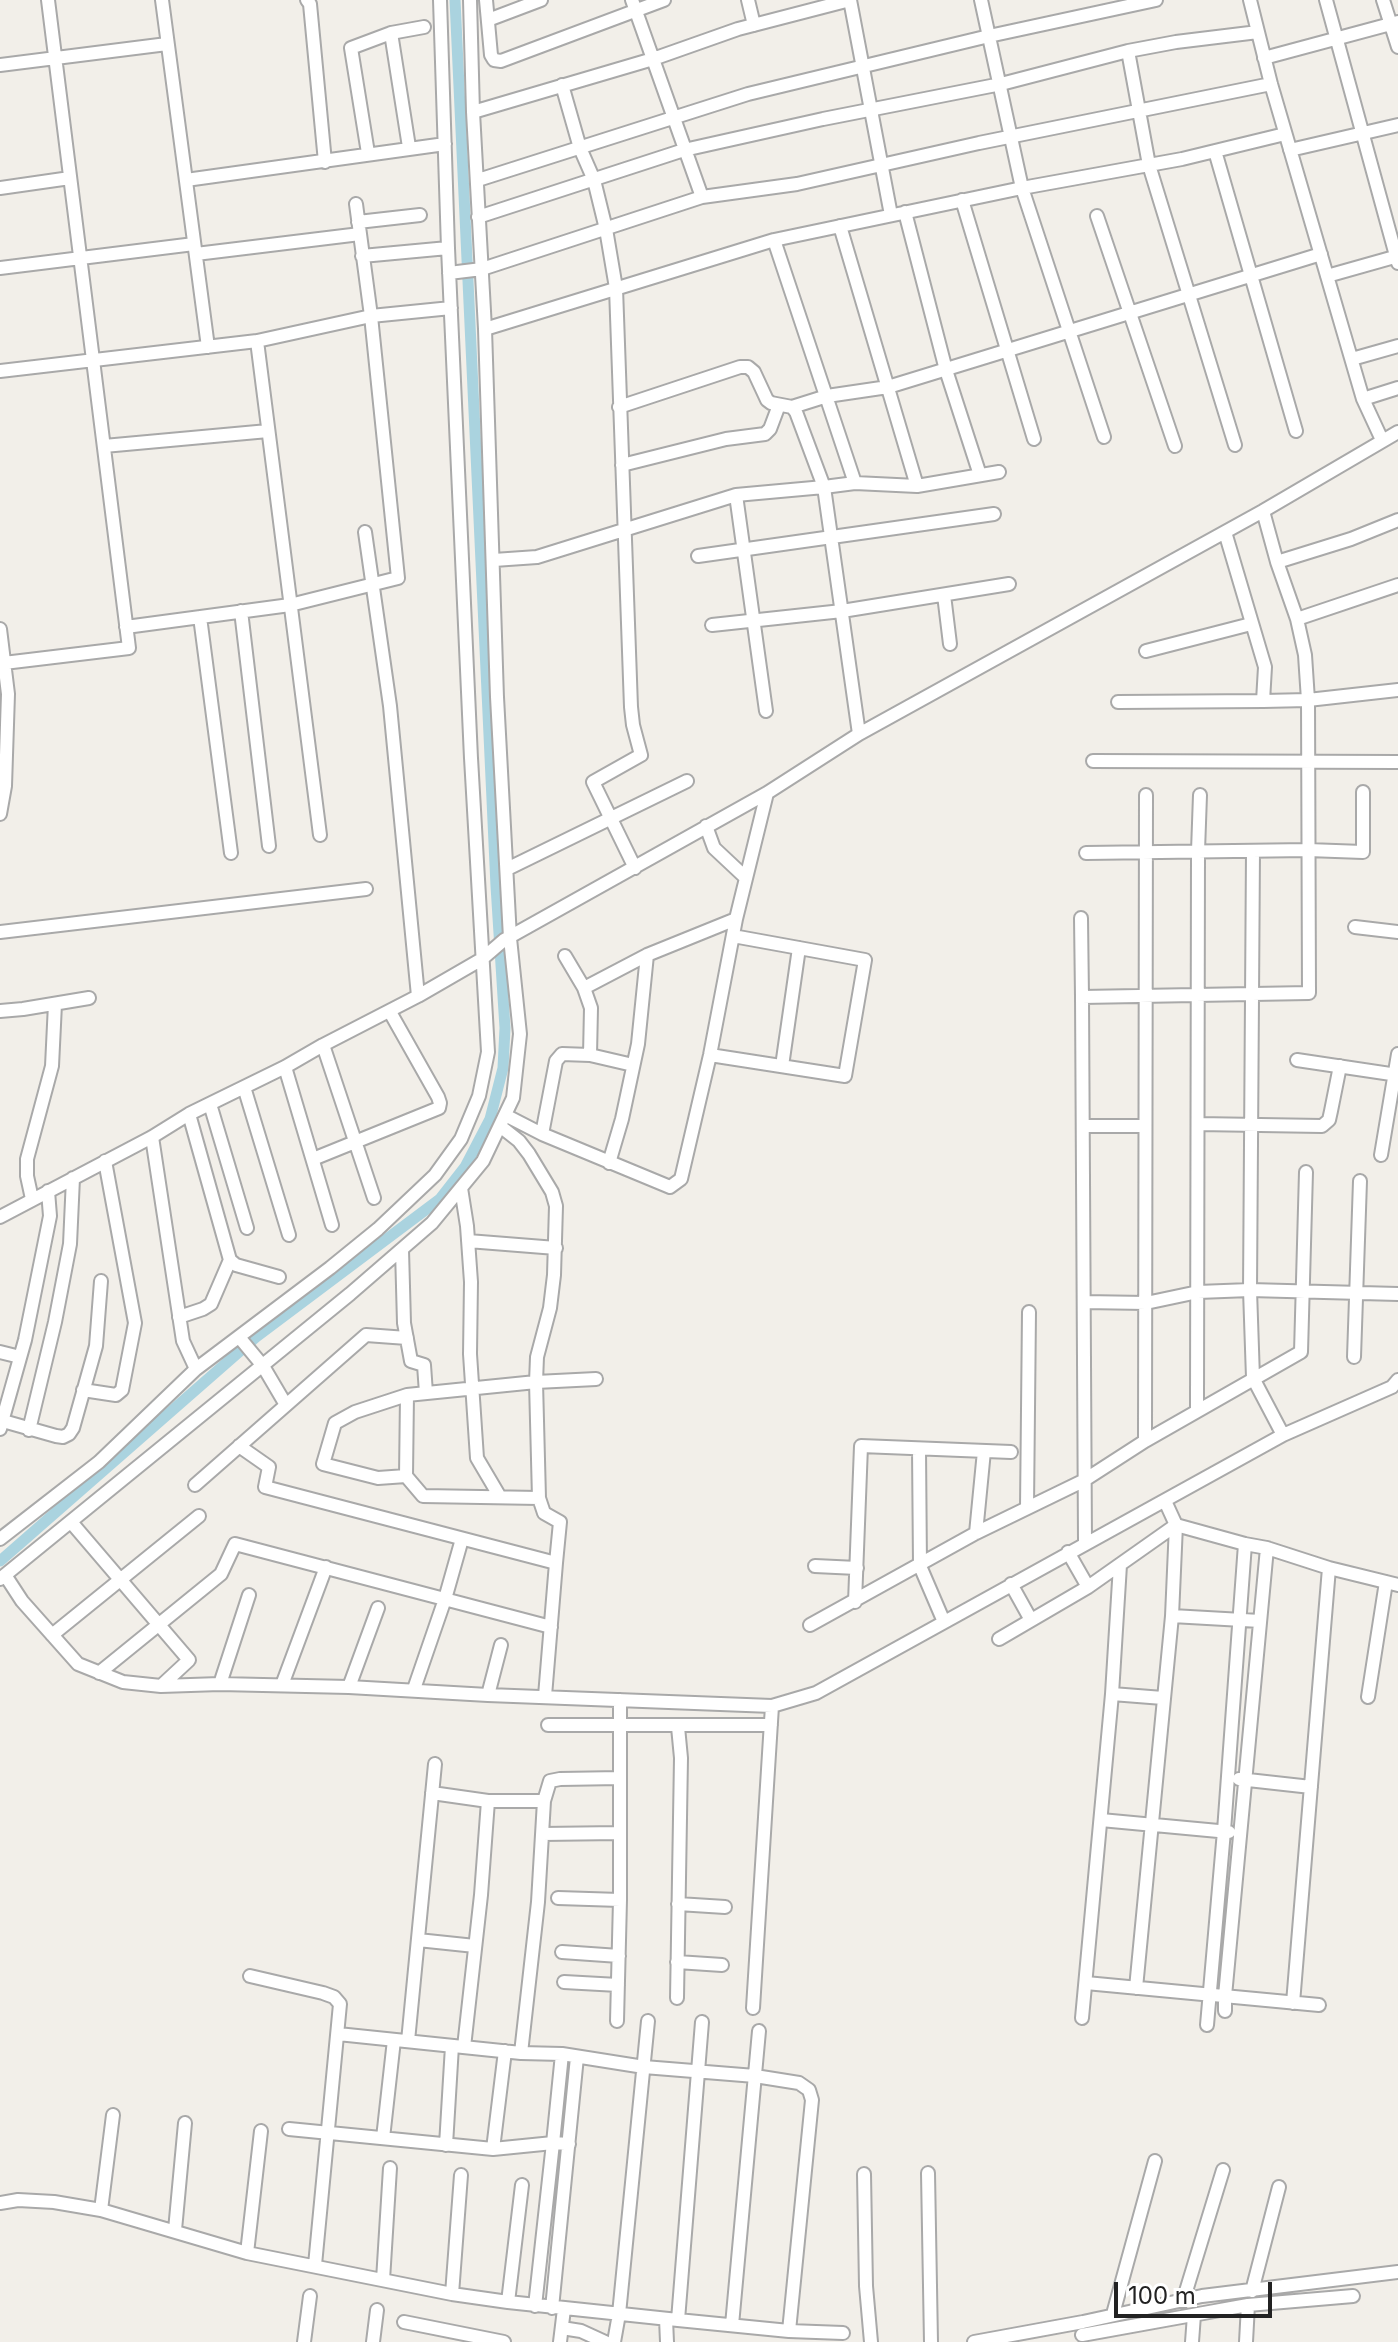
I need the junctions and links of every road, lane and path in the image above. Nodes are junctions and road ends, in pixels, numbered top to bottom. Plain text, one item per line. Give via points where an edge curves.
1 (48, 0) edge
2 (162, 0) edge
3 (440, 0) edge
4 (470, 0) edge
5 (486, 0) edge
6 (541, 0) edge
7 (664, 0) edge
8 (748, 0) edge
9 (850, 0) edge
10 (981, 0) edge
11 (1156, 0) edge
12 (1250, 0) edge
13 (1326, 0) edge
14 (1383, 0) edge
15 (311, 1) edge
16 (634, 6) edge
17 (488, 20) junction
18 (1394, 23) edge
19 (754, 25) junction
20 (424, 27) dead end
21 (1258, 32) junction
22 (391, 33) junction
23 (989, 36) junction
24 (1336, 38) junction
25 (167, 44) junction
26 (1398, 47) edge
27 (1128, 51) junction
28 (55, 58) junction
29 (1264, 58) junction
30 (653, 59) junction
31 (0, 65) edge
32 (863, 67) junction
33 (1001, 84) junction
34 (1271, 84) junction
35 (562, 85) junction
36 (871, 110) junction
37 (1139, 111) junction
38 (473, 112) junction
39 (675, 118) junction
40 (1398, 125) edge
41 (1285, 134) junction
42 (1363, 134) junction
43 (1010, 136) junction
44 (445, 144) junction
45 (409, 147) junction
46 (580, 148) junction
47 (684, 150) junction
48 (1290, 150) junction
49 (1215, 151) junction
50 (368, 153) junction
51 (325, 162) junction
52 (881, 165) junction
53 (1149, 165) junction
54 (70, 178) junction
55 (186, 180) junction
56 (478, 180) junction
57 (594, 180) junction
58 (0, 188) edge
59 (1022, 188) junction
60 (702, 197) junction
61 (962, 200) junction
62 (356, 204) dead end
63 (905, 212) junction
64 (420, 215) dead end
65 (891, 215) junction
66 (1097, 216) dead end
67 (478, 217) junction
68 (840, 226) junction
69 (359, 228) junction
70 (606, 229) junction
71 (774, 240) junction
72 (448, 248) junction
73 (195, 249) junction
74 (1321, 254) junction
75 (362, 256) junction
76 (80, 258) junction
77 (1397, 259) edge
78 (0, 268) edge
79 (478, 269) junction
80 (453, 273) junction
81 (1252, 275) junction
82 (1327, 276) junction
83 (616, 288) junction
84 (1190, 294) junction
85 (451, 308) junction
86 (1129, 313) junction
87 (371, 316) junction
88 (485, 329) junction
89 (1069, 332) junction
90 (257, 341) junction
91 (1398, 346) edge
92 (208, 347) junction
93 (1007, 351) junction
94 (1352, 359) junction
95 (93, 360) junction
96 (946, 370) junction
97 (0, 371) edge
98 (888, 387) junction
99 (1398, 388) edge
100 (827, 396) junction
101 (1363, 399) junction
102 (785, 406) junction
103 (619, 407) junction
104 (268, 431) junction
105 (1296, 431) dead end
106 (1398, 432) edge
107 (1104, 437) dead end
108 (1034, 439) dead end
109 (1382, 440) junction
110 (1235, 445) dead end
111 (104, 446) junction
112 (1175, 446) dead end
113 (622, 465) junction
114 (999, 472) dead end
115 (980, 475) junction
116 (855, 483) junction
117 (917, 486) junction
118 (824, 487) junction
119 (736, 495) junction
120 (1263, 511) junction
121 (994, 514) dead end
122 (1398, 520) edge
123 (623, 530) junction
124 (365, 532) dead end
125 (1225, 532) junction
126 (832, 537) junction
127 (744, 550) junction
128 (698, 556) dead end
129 (494, 560) junction
130 (1277, 562) junction
131 (372, 583) junction
132 (1009, 584) dead end
133 (1398, 585) edge
134 (944, 595) junction
135 (290, 605) junction
136 (241, 611) junction
137 (842, 611) junction
138 (200, 617) junction
139 (1297, 619) junction
140 (755, 621) junction
141 (1251, 624) junction
142 (712, 625) dead end
143 (126, 627) junction
144 (0, 629) edge
145 (950, 644) dead end
146 (1146, 651) dead end
147 (4, 663) junction
148 (1398, 690) edge
149 (1308, 700) junction
150 (1263, 701) junction
151 (1118, 702) dead end
152 (766, 711) dead end
153 (859, 734) junction
154 (1093, 761) dead end
155 (1308, 761) junction
156 (1398, 762) edge
157 (687, 781) dead end
158 (1363, 792) dead end
159 (767, 793) junction
160 (1146, 795) dead end
161 (1200, 795) dead end
162 (0, 814) edge
163 (612, 819) junction
164 (320, 835) dead end
165 (710, 836) junction
166 (269, 846) dead end
167 (1308, 850) junction
168 (1198, 851) junction
169 (1253, 851) junction
170 (1145, 852) junction
171 (231, 853) dead end
172 (1086, 853) dead end
173 (635, 868) junction
174 (507, 869) junction
175 (746, 878) junction
176 (366, 889) dead end
177 (1081, 918) dead end
178 (736, 919) junction
179 (1355, 927) dead end
180 (0, 932) edge
181 (1398, 932) edge
182 (733, 936) junction
183 (507, 939) junction
184 (799, 948) junction
185 (486, 955) junction
186 (647, 955) junction
187 (565, 956) dead end
188 (584, 988) junction
189 (1252, 994) junction
190 (1198, 995) junction
191 (418, 996) junction
192 (1145, 996) junction
193 (1082, 997) junction
194 (89, 998) dead end
195 (55, 1004) junction
196 (0, 1011) edge
197 (390, 1012) junction
198 (323, 1045) junction
199 (1398, 1054) edge
200 (590, 1055) junction
201 (710, 1055) junction
202 (1297, 1060) dead end
203 (633, 1065) junction
204 (782, 1066) junction
205 (1340, 1066) junction
206 (285, 1067) junction
207 (1396, 1074) edge
208 (244, 1087) junction
209 (210, 1104) junction
210 (189, 1114) junction
211 (502, 1121) junction
212 (1198, 1124) junction
213 (1252, 1125) junction
214 (1083, 1126) junction
215 (1145, 1126) junction
216 (542, 1134) junction
217 (152, 1137) junction
218 (356, 1143) junction
219 (1381, 1155) dead end
220 (313, 1159) junction
221 (105, 1161) junction
222 (609, 1163) junction
223 (1306, 1172) dead end
224 (73, 1178) junction
225 (1360, 1181) dead end
226 (461, 1188) junction
227 (48, 1191) junction
228 (374, 1198) dead end
229 (32, 1199) junction
230 (1, 1219) edge
231 (332, 1225) dead end
232 (247, 1228) dead end
233 (289, 1235) dead end
234 (468, 1241) junction
235 (556, 1248) junction
236 (402, 1250) junction
237 (230, 1260) junction
238 (279, 1277) dead end
239 (101, 1281) dead end
240 (1250, 1290) junction
241 (1303, 1290) junction
242 (1198, 1292) junction
243 (1357, 1292) junction
244 (1398, 1294) edge
245 (1084, 1302) junction
246 (1146, 1303) junction
247 (1029, 1312) dead end
248 (179, 1317) junction
249 (407, 1338) junction
250 (244, 1343) junction
251 (0, 1352) edge
252 (20, 1357) junction
253 (1354, 1357) dead end
254 (263, 1366) junction
255 (196, 1369) junction
256 (1253, 1378) junction
257 (596, 1379) dead end
258 (1398, 1380) edge
259 (536, 1382) junction
260 (471, 1389) junction
261 (83, 1390) junction
262 (426, 1393) junction
263 (407, 1395) junction
264 (286, 1405) junction
265 (1197, 1411) junction
266 (2, 1425) edge
267 (29, 1430) junction
268 (1283, 1435) junction
269 (1145, 1441) junction
270 (239, 1446) junction
271 (919, 1449) junction
272 (984, 1451) junction
273 (1011, 1452) dead end
274 (406, 1476) junction
275 (1083, 1481) junction
276 (195, 1485) dead end
277 (500, 1497) junction
278 (539, 1498) junction
279 (1027, 1507) junction
280 (1170, 1512) junction
281 (199, 1516) dead end
282 (71, 1522) junction
283 (976, 1533) junction
284 (0, 1539) edge
285 (462, 1539) junction
286 (1085, 1543) junction
287 (1245, 1544) junction
288 (1267, 1548) junction
289 (1073, 1560) junction
290 (556, 1563) junction
291 (1120, 1565) junction
292 (815, 1566) dead end
293 (920, 1566) junction
294 (326, 1567) junction
295 (857, 1568) junction
296 (1329, 1568) junction
297 (2, 1577) edge
298 (120, 1579) junction
299 (1392, 1583) edge
300 (1088, 1587) junction
301 (1015, 1593) junction
302 (249, 1595) dead end
303 (445, 1599) junction
304 (855, 1602) junction
305 (378, 1608) dead end
306 (1172, 1616) junction
307 (1031, 1620) junction
308 (1238, 1620) junction
309 (1260, 1621) junction
310 (944, 1622) junction
311 (159, 1624) junction
312 (810, 1625) dead end
313 (551, 1627) junction
314 (52, 1635) junction
315 (999, 1639) dead end
316 (501, 1645) dead end
317 (99, 1673) junction
318 (220, 1684) junction
319 (282, 1685) junction
320 (161, 1686) junction
321 (349, 1687) junction
322 (414, 1689) junction
323 (1112, 1694) junction
324 (488, 1695) junction
325 (545, 1696) junction
326 (1368, 1697) dead end
327 (1163, 1698) junction
328 (620, 1712) junction
329 (771, 1716) junction
330 (548, 1725) dead end
331 (678, 1727) junction
332 (435, 1764) dead end
333 (620, 1778) junction
334 (1228, 1778) junction
335 (1246, 1780) junction
336 (1311, 1787) junction
337 (432, 1793) junction
338 (488, 1801) junction
339 (544, 1801) junction
340 (1101, 1820) junction
341 (1152, 1825) junction
342 (1224, 1831) junction
343 (619, 1833) junction
344 (542, 1834) junction
345 (1241, 1834) junction
346 (558, 1898) dead end
347 (620, 1900) junction
348 (678, 1904) junction
349 (725, 1907) dead end
350 (418, 1940) junction
351 (475, 1946) junction
352 (562, 1952) dead end
353 (619, 1956) junction
354 (677, 1962) junction
355 (722, 1965) dead end
356 (250, 1976) dead end
357 (564, 1982) dead end
358 (1086, 1983) junction
359 (618, 1985) junction
360 (1136, 1988) junction
361 (1209, 1994) junction
362 (1225, 1996) junction
363 (677, 1998) dead end
364 (1293, 2003) junction
365 (1319, 2005) dead end
366 (753, 2008) dead end
367 (1225, 2011) dead end
368 (1082, 2018) dead end
369 (617, 2021) dead end
370 (648, 2021) dead end
371 (702, 2022) dead end
372 (1207, 2025) dead end
373 (759, 2031) dead end
374 (338, 2034) junction
375 (401, 2040) junction
376 (458, 2046) junction
377 (505, 2051) junction
378 (521, 2053) junction
379 (562, 2054) junction
380 (577, 2057) junction
381 (644, 2067) junction
382 (697, 2071) junction
383 (755, 2076) junction
384 (113, 2115) dead end
385 (185, 2123) dead end
386 (289, 2129) dead end
387 (261, 2131) dead end
388 (328, 2133) junction
389 (383, 2138) junction
390 (553, 2143) junction
391 (569, 2144) junction
392 (446, 2145) junction
393 (493, 2149) junction
394 (1155, 2161) dead end
395 (390, 2168) dead end
396 (1223, 2170) dead end
397 (928, 2173) dead end
398 (864, 2174) dead end
399 (461, 2175) dead end
400 (522, 2185) dead end
401 (1279, 2187) dead end
402 (0, 2203) edge
403 (101, 2210) junction
404 (175, 2230) junction
405 (247, 2253) junction
406 (315, 2265) junction
407 (1398, 2272) edge
408 (383, 2280) junction
409 (1252, 2291) junction
410 (452, 2294) junction
411 (310, 2296) dead end
412 (1353, 2296) dead end
413 (1183, 2301) junction
414 (508, 2302) junction
415 (1248, 2305) junction
416 (535, 2306) junction
417 (558, 2308) junction
418 (377, 2310) dead end
419 (619, 2314) junction
420 (1113, 2314) junction
421 (1194, 2315) junction
422 (672, 2320) junction
423 (404, 2322) dead end
424 (732, 2325) junction
425 (1140, 2326) junction
426 (562, 2328) junction
427 (789, 2331) junction
428 (843, 2333) dead end
429 (1082, 2333) edge
430 (454, 2337) edge
431 (304, 2342) edge
432 (373, 2342) edge
433 (504, 2342) edge
434 (560, 2342) edge
435 (605, 2342) edge
436 (614, 2342) edge
437 (667, 2342) edge
438 (871, 2342) edge
439 (931, 2342) edge
440 (974, 2342) edge
441 (1139, 2342) edge
442 (1192, 2342) edge
443 (1246, 2342) edge

1 - 28 street
2 - 25 street
3 - 44 street
4 - 38 street
5 - 17 street
6 - 17 street
7 - 16 street
8 - 19 street
9 - 19 street
9 - 32 street
10 - 23 street
11 - 23 street
12 - 21 street
13 - 24 street
14 - 18 street
15 - 51 street
16 - 17 street via 501,61 491,55
16 - 30 street
18 - 24 street
18 - 26 street
19 - 30 street
20 - 22 street
21 - 27 street
21 - 29 street
22 - 45 street
22 - 50 street via 351,48
23 - 32 street
23 - 33 street
24 - 29 street
24 - 42 street
25 - 28 street
25 - 55 street
27 - 33 street
27 - 37 street
28 - 31 street
28 - 54 street
29 - 34 street
30 - 35 street
30 - 39 street
32 - 36 street
32 - 39 street via 748,94
33 - 36 street
33 - 43 street
34 - 37 street
34 - 41 street
35 - 38 street
35 - 46 street
36 - 47 street
36 - 52 street
37 - 43 street
37 - 53 street
38 - 56 street
39 - 46 street
39 - 47 street
40 - 42 street
41 - 48 street
41 - 49 street
42 - 48 street
42 - 77 street
43 - 52 street
43 - 59 street
44 - 45 street
44 - 72 street
45 - 50 street
46 - 56 street
46 - 57 street
47 - 57 street
47 - 60 street
48 - 74 street
49 - 53 street
49 - 81 street
50 - 51 street
51 - 55 street
52 - 60 street
52 - 65 street
53 - 59 street
53 - 84 street
54 - 58 street
54 - 76 street
55 - 73 street
56 - 67 street
57 - 67 street
57 - 70 street
59 - 61 street
59 - 89 street
60 - 70 street
61 - 63 street
61 - 93 street
62 - 69 street
63 - 65 street
63 - 96 street
64 - 69 street
65 - 68 street
66 - 86 street
67 - 79 street
68 - 71 street
68 - 98 street
69 - 73 street
69 - 75 street
70 - 79 street
70 - 83 street
71 - 83 street
71 - 100 street
72 - 75 street
72 - 80 street
73 - 76 street
73 - 92 street
74 - 81 street
74 - 82 street
75 - 87 street
76 - 78 street
76 - 95 street
77 - 82 street
79 - 80 street
79 - 88 street
80 - 85 street
81 - 84 street
81 - 105 street
82 - 94 street
83 - 88 street
83 - 103 street
84 - 86 street
84 - 110 street
85 - 87 street
85 - 185 street
86 - 89 street
86 - 112 street
87 - 90 street
87 - 131 street via 398,578
88 - 129 street
89 - 93 street
89 - 107 street
90 - 92 street
90 - 104 street
91 - 94 street
92 - 95 street
93 - 96 street
93 - 108 street
94 - 101 street
95 - 97 street
95 - 111 street
96 - 98 street
96 - 115 street
98 - 100 street
98 - 117 street
99 - 101 street
100 - 102 street
100 - 116 street
101 - 109 street
102 - 103 street via 767,400 754,372 740,367
102 - 113 street via 765,434
102 - 118 street
103 - 113 street
104 - 111 street
104 - 135 street
106 - 109 street
109 - 120 street
111 - 143 street
113 - 123 street
114 - 115 street
115 - 117 street
116 - 117 street
116 - 118 street
118 - 119 street
118 - 126 street
119 - 123 street
119 - 127 street
120 - 125 street
120 - 130 street
121 - 126 street
122 - 130 street
123 - 129 street via 537,557
123 - 163 street via 631,700 641,755 593,782
124 - 131 street
125 - 141 street
125 - 153 street
126 - 127 street
126 - 137 street
127 - 128 street
127 - 140 street
129 - 174 street
130 - 139 street
131 - 135 street
131 - 191 street via 390,706
132 - 134 street
133 - 139 street
134 - 137 street
134 - 145 street
135 - 136 street
135 - 164 street
136 - 138 street
136 - 166 street
137 - 140 street
137 - 153 street
138 - 143 street
138 - 171 street
139 - 149 street
140 - 142 street
140 - 152 street
141 - 146 street
141 - 150 street via 1265,667
143 - 147 street via 129,648
144 - 147 street
147 - 162 street via 8,694
148 - 149 street
149 - 150 street
149 - 155 street
150 - 151 street
153 - 159 street
154 - 155 street
155 - 156 street
155 - 167 street
157 - 163 street
158 - 167 street via 1363,852
159 - 165 street
159 - 175 street
160 - 170 street
161 - 168 street
163 - 173 street
163 - 174 street
165 - 173 street
165 - 175 street
167 - 169 street
167 - 189 street via 1309,993
168 - 169 street
168 - 170 street
168 - 190 street
169 - 189 street
170 - 172 street
170 - 192 street
173 - 183 street
174 - 183 street
175 - 178 street
176 - 180 street
177 - 193 street
178 - 182 street
178 - 186 street
179 - 181 street
182 - 184 street
182 - 201 street
183 - 185 street
183 - 211 street via 520,1034 513,1098
184 - 204 street
184 - 204 street via 865,960 845,1076
185 - 191 street
185 - 250 street via 488,1052 479,1096 461,1139 435,1175 378,1229
186 - 188 street
186 - 203 street
187 - 188 street
188 - 200 street via 592,1017
189 - 190 street
189 - 213 street
190 - 192 street
190 - 212 street
191 - 197 street
192 - 193 street
192 - 215 street
193 - 214 street
194 - 195 street
195 - 196 street
195 - 229 street via 52,1066 26,1167
197 - 198 street
197 - 218 street via 440,1103 435,1111
198 - 206 street
198 - 218 street
199 - 207 street
200 - 203 street
200 - 216 street via 562,1054 556,1061
201 - 204 street
201 - 222 street via 681,1179 670,1187
202 - 205 street
203 - 222 street
205 - 207 street
205 - 213 street via 1329,1120 1322,1126
206 - 208 street
206 - 220 street
207 - 219 street
208 - 209 street
208 - 233 street
209 - 210 street
209 - 232 street
210 - 217 street
210 - 237 street
211 - 216 street
211 - 226 street via 483,1161
211 - 235 street via 552,1192
212 - 213 street
212 - 242 street
213 - 240 street
214 - 215 street
214 - 245 street
215 - 246 street
216 - 222 street
217 - 221 street
217 - 248 street
218 - 220 street
218 - 228 street
220 - 231 street
221 - 224 street
221 - 261 street via 135,1323 122,1390 116,1395
223 - 241 street
224 - 227 street
224 - 267 street via 72,1233
225 - 243 street
226 - 234 street
226 - 236 street
227 - 229 street
227 - 252 street via 50,1216
229 - 230 street
234 - 235 street
234 - 260 street
235 - 259 street
236 - 249 street
236 - 254 street
237 - 238 street
237 - 248 street via 211,1304
239 - 261 street via 98,1332
240 - 241 street
240 - 242 street
240 - 256 street
241 - 243 street
241 - 256 street via 1301,1352
242 - 246 street
242 - 265 street
243 - 244 street
243 - 253 street
245 - 246 street
245 - 275 street
246 - 269 street
247 - 279 street
248 - 255 street via 185,1349
249 - 262 street via 411,1361 424,1365
249 - 264 street via 366,1335
250 - 254 street
250 - 255 street
251 - 252 street
252 - 266 street
254 - 264 street
254 - 282 street
255 - 284 street via 99,1462
256 - 265 street
256 - 268 street
257 - 259 street
258 - 268 street
259 - 260 street
259 - 278 street
260 - 262 street
260 - 277 street via 477,1458
261 - 267 street via 69,1434
262 - 263 street
263 - 274 street
263 - 274 street via 335,1423 323,1464 378,1478
264 - 270 street
265 - 269 street
266 - 267 street
268 - 280 street
269 - 275 street
270 - 276 street
270 - 285 street via 269,1467 265,1487
271 - 272 street
271 - 293 street
271 - 295 street via 861,1446
272 - 273 street
272 - 283 street
274 - 277 street via 423,1496
275 - 279 street
275 - 286 street
277 - 278 street
278 - 290 street via 544,1513 560,1522
279 - 283 street
280 - 286 street
280 - 287 street
280 - 291 street
280 - 306 street
281 - 298 street
282 - 297 street
282 - 298 street
283 - 293 street
285 - 290 street
285 - 303 street
286 - 289 street
287 - 288 street
287 - 308 street
288 - 296 street
288 - 309 street
289 - 300 street
289 - 301 street
290 - 313 street
291 - 300 street
291 - 323 street
292 - 295 street
293 - 304 street
293 - 310 street
294 - 303 street
294 - 311 street via 235,1544 221,1574
294 - 319 street
295 - 304 street
296 - 299 street
296 - 336 street
297 - 314 street
298 - 311 street
298 - 314 street
299 - 326 street
300 - 307 street
301 - 307 street
301 - 310 street
302 - 318 street
303 - 313 street
303 - 322 street
304 - 312 street
305 - 321 street
306 - 308 street
306 - 327 street
307 - 315 street
308 - 309 street
308 - 334 street
309 - 335 street
310 - 329 street
311 - 317 street
311 - 320 street via 189,1660
313 - 325 street
314 - 317 street via 78,1664
316 - 324 street
317 - 320 street
318 - 319 street
318 - 320 street
319 - 321 street
321 - 322 street
322 - 324 street
323 - 327 street
323 - 340 street
324 - 325 street
325 - 328 street
327 - 341 street
328 - 329 street
328 - 330 street
328 - 331 street
328 - 333 street
329 - 331 street
329 - 366 street
331 - 348 street
332 - 337 street
333 - 339 street via 550,1781
333 - 343 street
334 - 335 street
334 - 342 street
335 - 336 street
335 - 345 street
336 - 364 street
337 - 338 street
337 - 350 street
338 - 339 street
338 - 351 street
339 - 344 street
340 - 341 street
340 - 358 street
341 - 342 street
341 - 360 street
342 - 345 street
342 - 361 street
343 - 344 street
343 - 347 street
344 - 378 street
345 - 362 street
346 - 347 street
347 - 353 street
348 - 349 street
348 - 354 street
350 - 351 street
350 - 375 street
351 - 376 street
352 - 353 street
353 - 359 street
354 - 355 street
354 - 363 street
356 - 374 street via 334,1997 340,2004
357 - 359 street
358 - 360 street
358 - 368 street
359 - 369 street
360 - 361 street
361 - 362 street
361 - 372 street
362 - 364 street
362 - 367 street
364 - 365 street
370 - 381 street
371 - 382 street
373 - 383 street
374 - 375 street
374 - 388 street
375 - 376 street
375 - 389 street
376 - 377 street
376 - 392 street
377 - 378 street
377 - 393 street
378 - 379 street
379 - 380 street
379 - 390 street
380 - 381 street
380 - 391 street
381 - 382 street
381 - 419 street
382 - 383 street
382 - 422 street
383 - 424 street
383 - 427 street via 799,2083 812,2100
384 - 403 street
385 - 404 street
386 - 388 street
387 - 405 street
388 - 389 street
388 - 406 street
389 - 392 street
390 - 391 street
390 - 393 street
390 - 416 street
391 - 417 street
392 - 393 street
394 - 420 street
395 - 408 street
396 - 413 street
397 - 439 street
398 - 438 street
399 - 410 street
400 - 414 street
401 - 409 street
402 - 403 street via 54,2202
403 - 404 street
404 - 405 street
405 - 406 street
406 - 408 street
407 - 409 street
408 - 410 street
409 - 413 street
410 - 414 street
411 - 431 street
412 - 415 street
413 - 420 street
414 - 416 street
415 - 421 street
415 - 443 street
416 - 417 street
417 - 419 street
417 - 426 street
418 - 432 street
419 - 422 street
419 - 436 street
420 - 429 street
421 - 425 street
421 - 442 street
422 - 424 street
422 - 437 street
423 - 430 street
424 - 427 street
425 - 429 street
425 - 441 street
426 - 434 street
426 - 435 street
427 - 428 street
429 - 440 street
430 - 433 street

